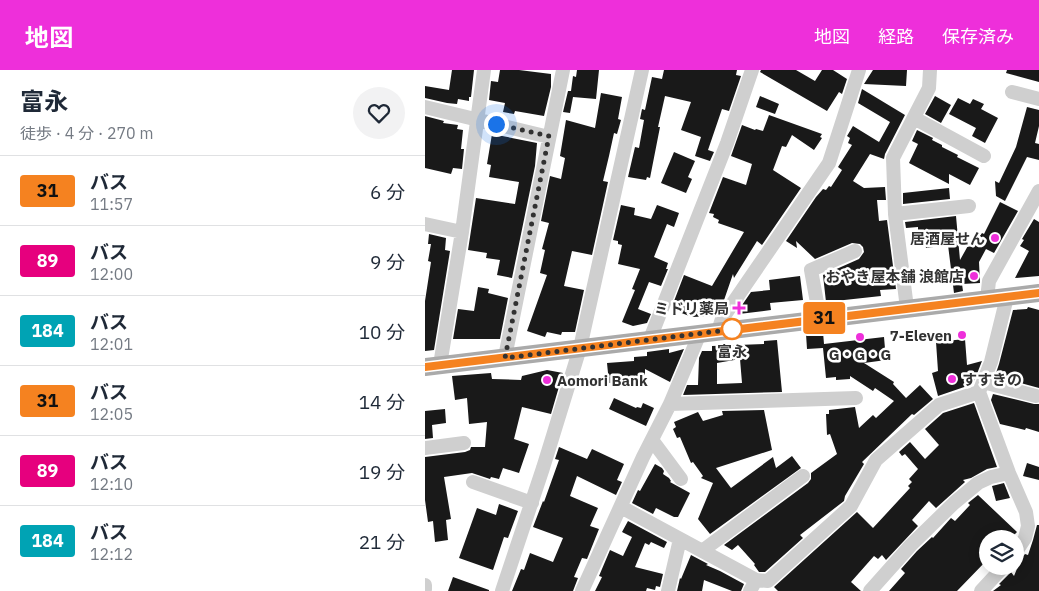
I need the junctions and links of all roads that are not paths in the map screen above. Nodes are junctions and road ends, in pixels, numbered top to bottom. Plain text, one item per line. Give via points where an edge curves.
1 (484, 70) edge
2 (563, 70) edge
3 (642, 70) edge
4 (753, 70) edge
5 (859, 70) edge
6 (930, 70) edge
7 (1012, 92) dead end
8 (1039, 99) edge
9 (425, 107) edge
10 (914, 118) junction
11 (478, 120) junction
12 (549, 136) junction
13 (983, 156) dead end
14 (1039, 191) edge
15 (969, 206) dead end
16 (1034, 212) edge
17 (895, 214) junction
18 (425, 224) edge
19 (462, 232) junction
20 (855, 251) dead end
21 (1039, 293) edge
22 (1007, 297) junction
23 (987, 299) junction
24 (907, 308) junction
25 (820, 319) junction
26 (718, 331) junction
27 (700, 333) junction
28 (650, 339) junction
29 (580, 348) junction
30 (505, 358) junction
31 (433, 366) edge
32 (981, 387) junction
33 (1035, 396) dead end
34 (856, 398) dead end
35 (670, 404) junction
36 (652, 440) junction
37 (464, 443) dead end
38 (425, 448) edge
39 (1009, 473) junction
40 (803, 476) dead end
41 (681, 480) dead end
42 (473, 482) dead end
43 (532, 503) junction
44 (621, 506) junction
45 (680, 539) junction
46 (1024, 540) edge
47 (702, 551) junction
48 (996, 575) edge
49 (425, 585) edge
50 (753, 585) edge
51 (426, 590) edge
52 (502, 591) edge
53 (582, 591) edge
54 (668, 591) edge
55 (870, 591) edge
56 (981, 591) edge

1 - 11 street
2 - 12 street
3 - 29 street
4 - 28 street
5 - 26 street via 829,163 722,319
6 - 10 street via 929,88
7 - 8 street
9 - 11 street
10 - 13 street
10 - 17 street via 893,158
11 - 12 street
11 - 19 street
12 - 30 street
14 - 16 street
15 - 17 street
16 - 23 street via 989,281
17 - 24 street
18 - 19 street
19 - 31 street
20 - 25 street via 811,270
21 - 22 main road
22 - 23 main road
22 - 32 street via 991,362
23 - 24 main road
24 - 25 main road
25 - 26 main road
26 - 27 main road
27 - 28 main road
27 - 35 street
28 - 29 main road
29 - 30 main road
29 - 43 street
30 - 31 main road
32 - 33 street
32 - 39 street
32 - 50 street via 939,405 876,460 851,506 767,581
34 - 35 street
35 - 36 street
36 - 41 street
36 - 44 street
37 - 38 street
39 - 46 street via 1026,512
39 - 55 street via 978,482 911,546
40 - 47 street
42 - 43 street
43 - 52 street
44 - 45 street
44 - 53 street
45 - 47 street
45 - 54 street
47 - 50 street
48 - 56 street
49 - 51 street

